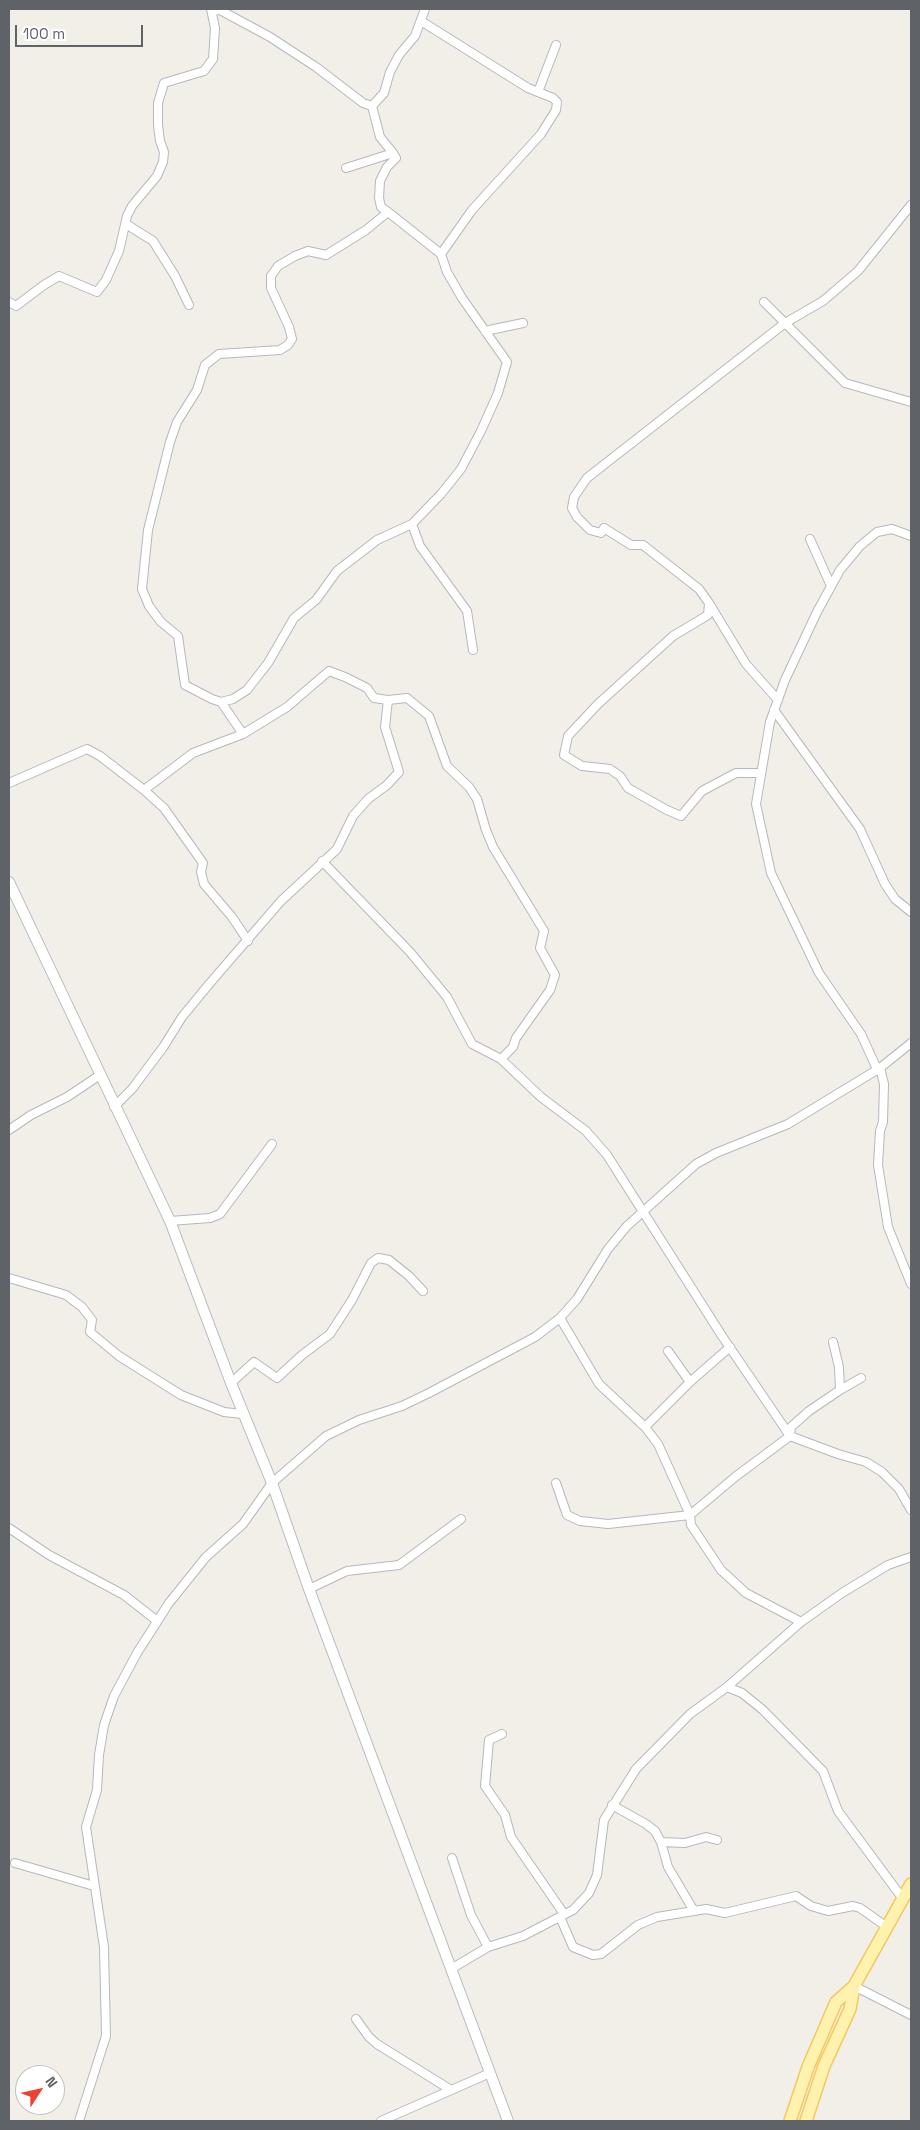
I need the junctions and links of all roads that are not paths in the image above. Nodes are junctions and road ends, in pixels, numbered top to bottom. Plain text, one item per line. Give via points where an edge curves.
1 (426, 9) edge
2 (211, 10) edge
3 (421, 21) junction
4 (556, 45) dead end
5 (538, 92) junction
6 (372, 106) junction
7 (392, 153) junction
8 (346, 168) dead end
9 (911, 205) edge
10 (388, 212) junction
11 (126, 224) junction
12 (441, 254) junction
13 (9, 302) edge
14 (764, 302) dead end
15 (189, 305) dead end
16 (785, 323) junction
17 (523, 324) dead end
18 (485, 331) junction
19 (911, 402) edge
20 (412, 524) junction
21 (911, 536) edge
22 (810, 539) dead end
23 (831, 586) junction
24 (709, 603) junction
25 (473, 650) dead end
26 (388, 700) junction
27 (778, 700) junction
28 (221, 702) junction
29 (774, 710) junction
30 (243, 734) junction
31 (761, 773) junction
32 (9, 783) edge
33 (144, 790) junction
34 (322, 861) junction
35 (9, 882) edge
36 (911, 912) edge
37 (248, 940) junction
38 (911, 1043) edge
39 (501, 1059) junction
40 (879, 1068) junction
41 (100, 1075) junction
42 (114, 1107) junction
43 (9, 1130) edge
44 (272, 1144) dead end
45 (643, 1212) junction
46 (170, 1221) junction
47 (9, 1278) edge
48 (911, 1284) edge
49 (423, 1291) dead end
50 (560, 1318) junction
51 (833, 1342) dead end
52 (730, 1348) junction
53 (668, 1351) dead end
54 (861, 1378) dead end
55 (690, 1382) junction
56 (231, 1383) junction
57 (840, 1390) junction
58 (244, 1414) junction
59 (645, 1427) junction
60 (790, 1436) junction
61 (556, 1483) dead end
62 (272, 1484) junction
63 (911, 1510) edge
64 (690, 1516) junction
65 (461, 1519) dead end
66 (9, 1528) edge
67 (911, 1557) edge
68 (309, 1589) junction
69 (156, 1620) junction
70 (801, 1622) junction
71 (727, 1687) junction
72 (502, 1734) dead end
73 (612, 1805) junction
74 (717, 1840) dead end
75 (661, 1842) junction
76 (452, 1858) dead end
77 (15, 1863) dead end
78 (911, 1884) edge
79 (94, 1886) junction
80 (903, 1899) junction
81 (694, 1911) junction
82 (562, 1916) junction
83 (887, 1927) junction
84 (488, 1947) junction
85 (451, 1969) junction
86 (854, 1986) junction
87 (911, 2015) edge
88 (356, 2019) dead end
89 (490, 2073) junction
90 (451, 2090) junction
91 (79, 2121) edge
92 (381, 2121) edge
93 (508, 2121) edge
94 (790, 2121) edge
95 (806, 2121) edge

1 - 3 street
2 - 6 street via 220,10 270,37 363,103
2 - 11 street via 215,28 213,59 204,71 164,83 158,103 163,162 132,206
3 - 5 street
3 - 6 street via 415,36 390,72 384,93
4 - 5 street
5 - 12 street via 557,102 556,110 532,146 472,210
6 - 7 street via 380,137
7 - 8 street
7 - 10 street via 396,158 387,167 379,188 381,206
9 - 16 street via 858,271 823,301
10 - 12 street
10 - 28 street via 366,230 326,254 308,251 278,266 271,276 271,288 292,339 280,350 219,354 205,365 170,442 148,530 142,590 161,622 178,636 185,685
11 - 13 street via 116,258 97,292 59,276 16,306
11 - 15 street via 153,241
12 - 18 street via 462,298
14 - 16 street
16 - 19 street via 845,384
16 - 24 street via 587,478 574,497 572,508 590,530 600,532 604,528 630,545 643,545 699,589
17 - 18 street
18 - 20 street via 507,362 498,393 460,469
20 - 25 street via 420,546 467,611
20 - 28 street via 377,540 337,571 316,600 294,618 268,663 247,690
21 - 23 street via 892,529 877,532 860,546
22 - 23 street
23 - 27 street via 816,612
24 - 27 street via 746,664
24 - 31 street via 708,615 673,636 598,704 568,736 564,755 582,766 610,769 628,788 681,816 702,791 736,773
26 - 30 street via 374,698 367,688 329,671 287,708
26 - 34 street via 385,727 399,772 353,816 337,849
26 - 39 street via 407,698 429,716 447,766 477,799 493,847 544,931 540,948 555,975 550,990 513,1047
27 - 29 street
28 - 30 street
29 - 31 street
29 - 36 street via 860,829 895,899
30 - 33 street via 193,753
31 - 40 street via 756,804 771,873 819,974 861,1034
32 - 33 street via 87,749 115,766
33 - 37 street via 164,808 203,863 204,884
34 - 37 street via 281,901
34 - 39 street via 447,997 472,1044
35 - 41 main road
37 - 42 street via 182,1017 132,1089
38 - 40 street
39 - 45 street via 541,1097 586,1131 607,1155
40 - 45 street via 788,1124 696,1164
40 - 48 street via 884,1084 878,1165 888,1227
41 - 42 main road
41 - 43 street
42 - 46 main road
44 - 46 street via 220,1214 210,1218
45 - 50 street via 608,1249 577,1299
45 - 52 street
46 - 56 main road
47 - 58 street via 66,1295 92,1320 90,1332 119,1356 181,1395 224,1412
49 - 56 street via 388,1260 378,1258 371,1263 330,1334 277,1378 254,1362
50 - 59 street via 599,1384
50 - 62 street via 535,1337 429,1393 326,1436
51 - 57 street
52 - 55 street
52 - 60 street
53 - 55 street
54 - 57 street
55 - 59 street
56 - 58 main road
57 - 60 street via 791,1427
58 - 62 main road
59 - 64 street via 658,1444
60 - 63 street via 866,1462 899,1489
60 - 64 street via 734,1477
61 - 64 street via 567,1515 580,1521 608,1524
62 - 68 main road
62 - 69 street via 243,1524 206,1557
64 - 70 street via 691,1525 721,1570 746,1593
65 - 68 street via 399,1565 347,1571
66 - 69 street via 49,1555 124,1595
67 - 70 street via 842,1592
68 - 85 main road
69 - 79 street via 114,1696 104,1725 97,1790 86,1828
70 - 71 street
71 - 73 street via 690,1714 636,1769
71 - 80 street via 742,1693 763,1710 823,1772 838,1811
72 - 82 street via 489,1740 485,1786 505,1815 511,1837
73 - 75 street via 646,1824
73 - 82 street via 604,1820 597,1875 588,1894
74 - 75 street via 706,1837 684,1843
75 - 81 street via 668,1867
76 - 84 street via 471,1915
77 - 79 street
78 - 80 main road
79 - 91 street via 104,1947 106,2036
80 - 83 main road
81 - 82 street via 657,1917 638,1926 602,1954 594,1955 573,1947
81 - 83 street via 706,1909 724,1913 796,1896 811,1906 828,1911 854,1906 860,1908
82 - 84 street via 523,1936
83 - 86 main road
84 - 85 street
85 - 89 main road
86 - 87 street
86 - 94 main road via 836,2002 808,2067
86 - 95 main road via 850,2009 824,2066
88 - 90 street via 377,2044
89 - 90 street
89 - 93 main road
90 - 92 street

